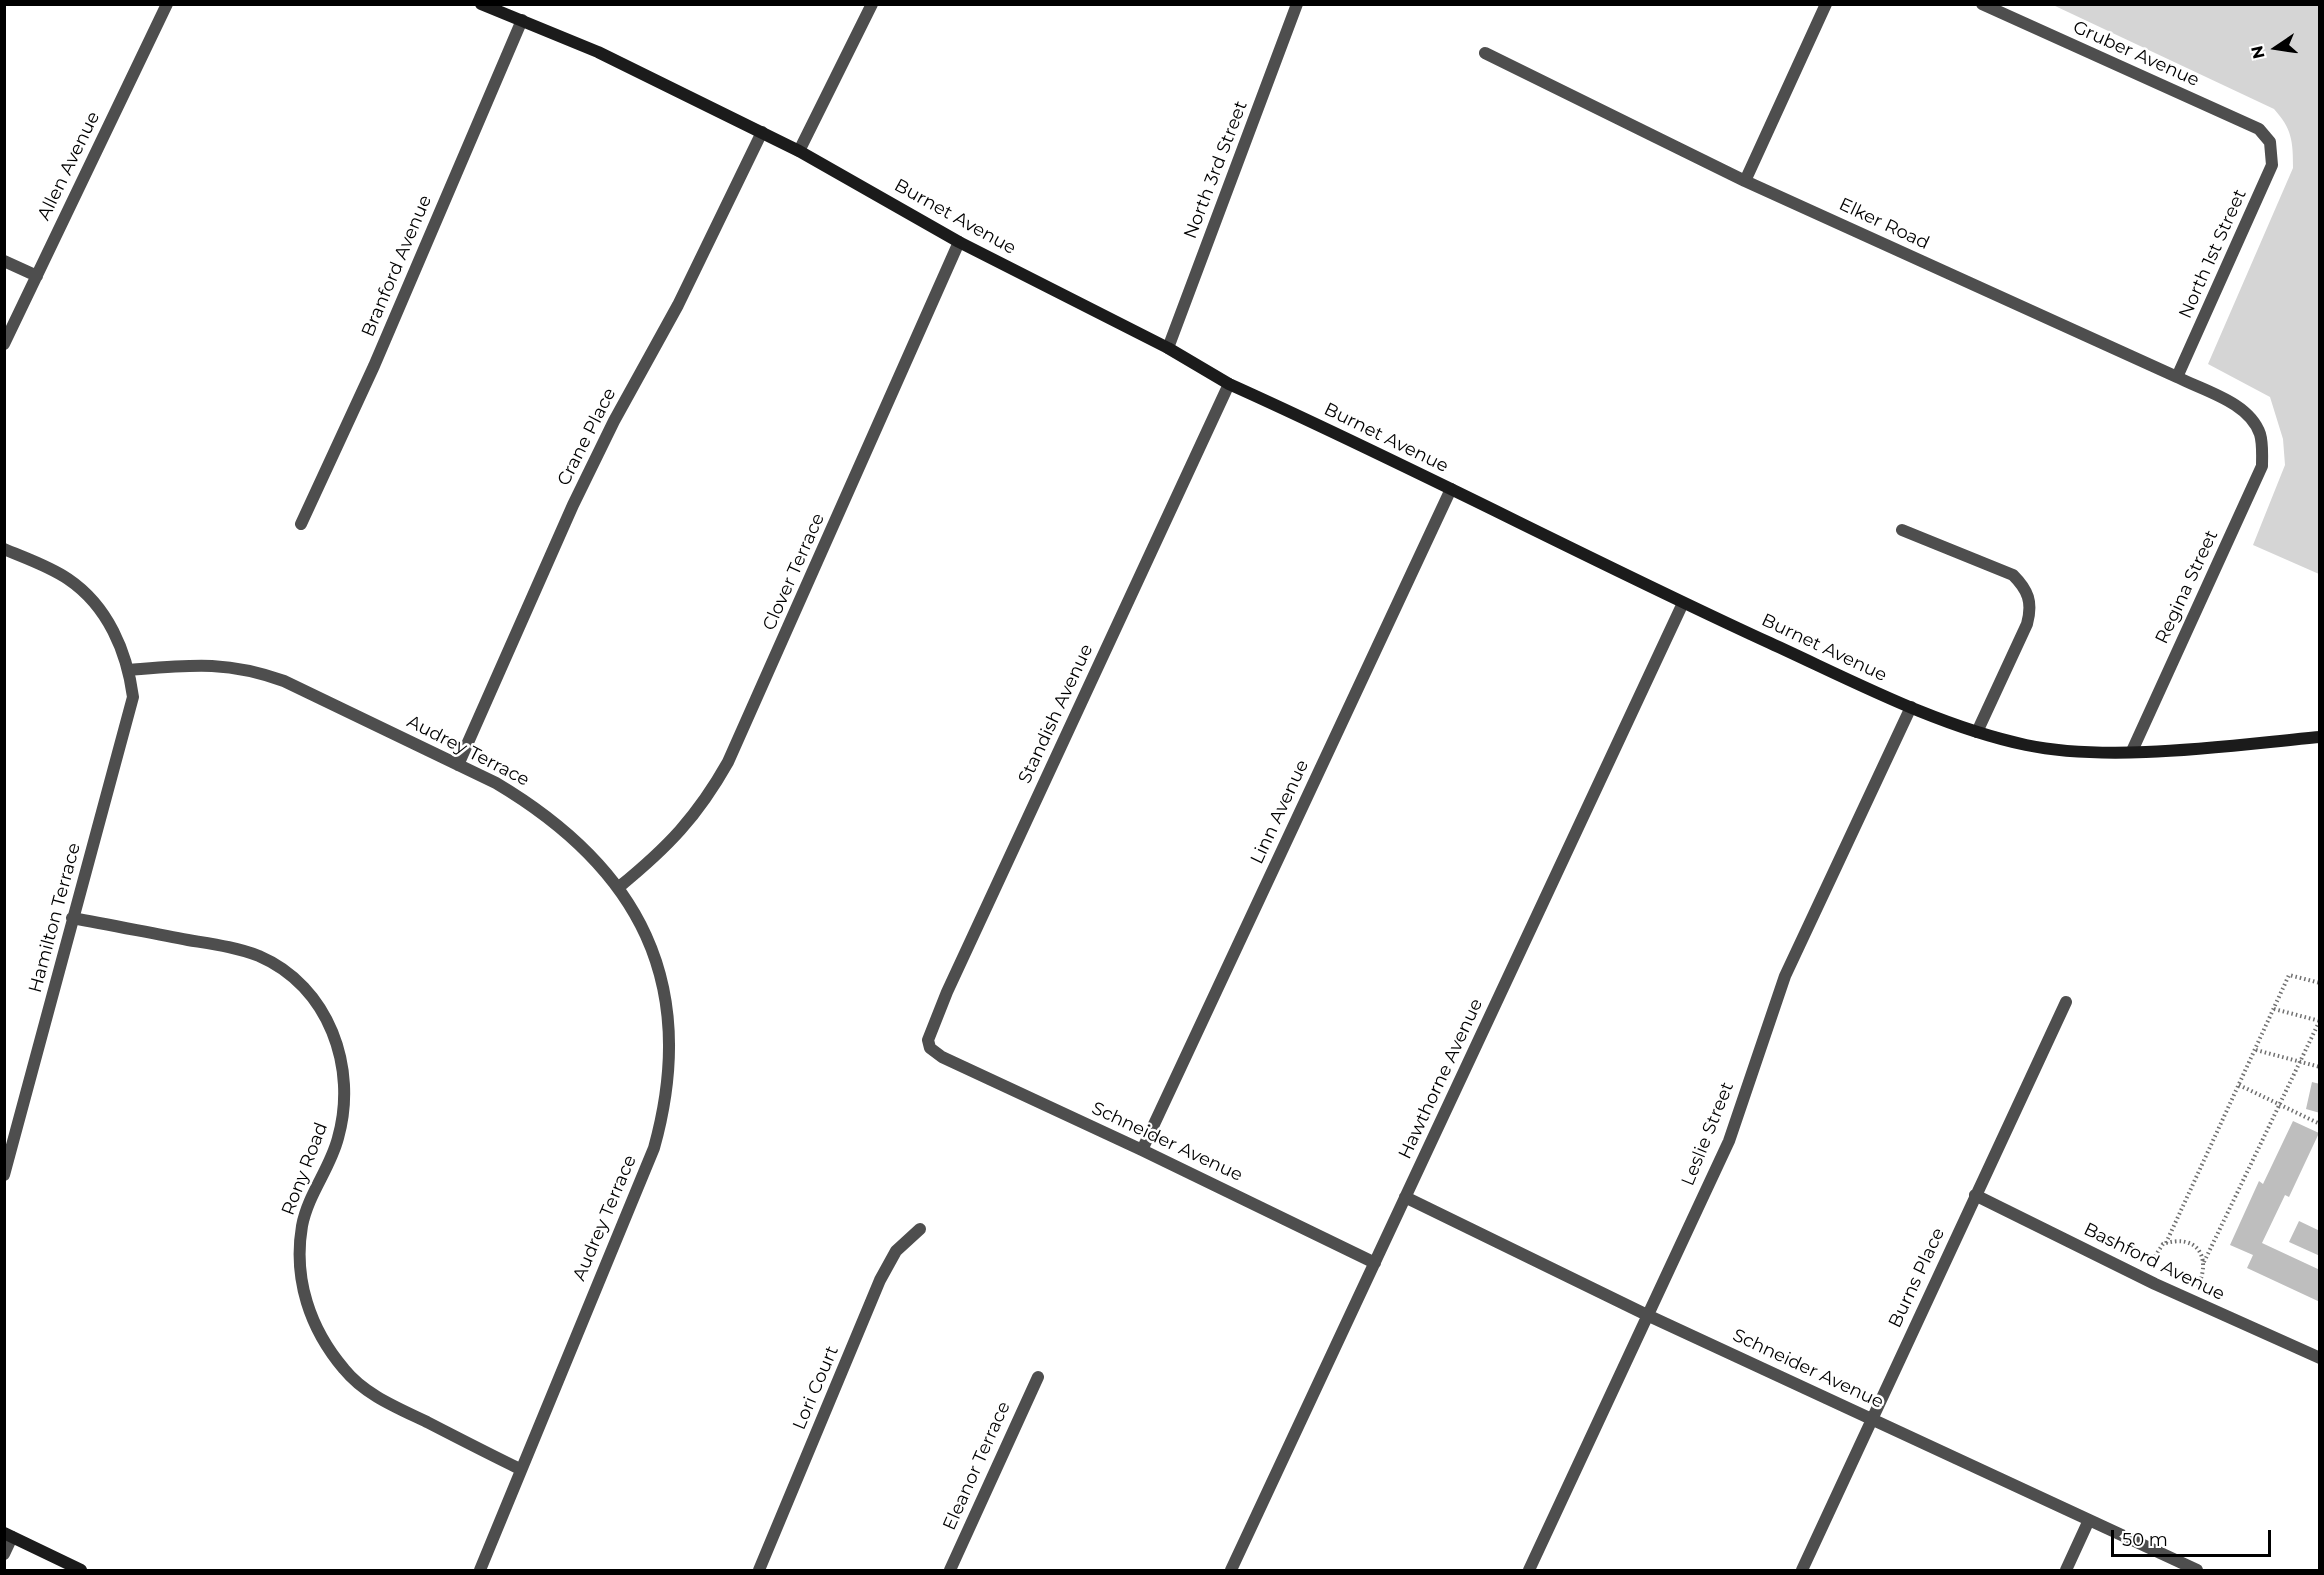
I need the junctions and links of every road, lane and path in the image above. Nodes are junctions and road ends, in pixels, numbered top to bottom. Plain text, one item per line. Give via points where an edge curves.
1 (167, 4) edge
2 (481, 4) edge
3 (872, 4) edge
4 (1297, 4) edge
5 (1826, 4) edge
6 (1982, 4) edge
7 (522, 20) junction
8 (1485, 53) dead end
9 (762, 132) junction
10 (2270, 142) joint
11 (799, 151) junction
12 (1745, 181) junction
13 (959, 242) junction
14 (4, 261) edge
15 (37, 276) junction
16 (4, 344) edge
17 (1168, 348) junction
18 (2176, 377) junction
19 (1229, 384) junction
20 (2261, 435) joint
21 (1451, 489) junction
22 (301, 524) dead end
23 (1902, 530) dead end
24 (4, 549) edge
25 (1683, 603) junction
26 (129, 670) junction
27 (1911, 707) junction
28 (1977, 732) junction
29 (2319, 737) edge
30 (2132, 751) junction
31 (458, 765) junction
32 (619, 887) junction
33 (72, 918) junction
34 (2319, 983) edge
35 (2066, 1002) dead end
36 (2274, 1009) junction
37 (2319, 1021) edge
38 (2256, 1050) junction
39 (942, 1057) joint
40 (2299, 1061) junction
41 (2319, 1067) edge
42 (2239, 1085) junction
43 (2278, 1106) junction
44 (2319, 1124) edge
45 (1142, 1150) junction
46 (4, 1175) edge
47 (1975, 1194) junction
48 (1405, 1197) junction
49 (920, 1229) dead end
50 (2166, 1243) junction
51 (2204, 1262) junction
52 (1375, 1263) junction
53 (2144, 1279) junction
54 (2192, 1301) junction
55 (1647, 1315) junction
56 (2319, 1358) edge
57 (1038, 1377) dead end
58 (1872, 1418) junction
59 (520, 1469) junction
60 (2089, 1520) junction
61 (8, 1535) edge
62 (4, 1554) edge
63 (81, 1570) edge
64 (480, 1570) edge
65 (759, 1570) edge
66 (950, 1570) edge
67 (1231, 1570) edge
68 (1529, 1570) edge
69 (1802, 1570) edge
70 (2066, 1570) edge
71 (2197, 1570) edge

1 - 15 street, Allen Avenue
2 - 7 street, Burnet Avenue
3 - 11 street
4 - 17 street, North 3rd Street
5 - 12 street
6 - 10 street, Gruber Avenue via 2259,129
7 - 9 street, Burnet Avenue via 598,51
7 - 22 street, Branford Avenue via 374,366
8 - 12 street, Elker Road
9 - 11 street, Burnet Avenue
9 - 31 street, Crane Place via 678,305 604,442
10 - 18 street, North 1st Street via 2272,165
11 - 13 street, Burnet Avenue
12 - 18 street, Elker Road
13 - 17 street, Burnet Avenue
13 - 32 street, Clover Terrace via 728,762 682,831
14 - 15 street
15 - 16 street, Allen Avenue
17 - 19 street, Burnet Avenue
18 - 20 street, Elker Road via 2241,409
19 - 21 street, Burnet Avenue
19 - 39 street, Standish Avenue via 944,1000 928,1040 930,1048
20 - 30 street, Regina Street via 2262,466
21 - 25 street, Burnet Avenue
21 - 45 street, Linn Avenue
23 - 28 street via 2013,575 2029,596 2031,611 2027,624
24 - 26 street via 67,578 87,595 117,638
25 - 27 street, Burnet Avenue
25 - 48 street, Hawthorne Avenue
26 - 31 street, Audrey Terrace via 205,664 258,672
26 - 33 street, Hamilton Terrace via 133,697
27 - 28 street, Burnet Avenue
27 - 55 street, Leslie Street via 1785,976 1729,1141
28 - 30 street, Burnet Avenue via 2029,745
29 - 30 street, Burnet Avenue
31 - 32 street, Audrey Terrace via 496,783 556,822 582,844
32 - 59 street, Audrey Terrace via 646,935 664,994 670,1056 662,1118 654,1148
33 - 46 street, Hamilton Terrace
33 - 59 street, Rony Road via 243,950 274,964 310,994 334,1034 346,1094 338,1140 312,1192 301,1234 301,1278 315,1328 345,1370 371,1393
34 - 36 path via 2289,975
35 - 47 street, Burns Place
36 - 37 path
36 - 38 path
37 - 40 path
38 - 40 path
38 - 42 path
39 - 45 street, Schneider Avenue
40 - 41 path
40 - 43 path
42 - 43 path
42 - 50 path
43 - 44 path
43 - 51 path
45 - 52 street, Schneider Avenue
47 - 53 street, Bashford Avenue
47 - 58 street, Burns Place
48 - 52 street, Hawthorne Avenue
48 - 55 street, Schneider Avenue
49 - 65 street, Lori Court via 896,1251 880,1280
50 - 51 path via 2190,1243
50 - 53 path via 2157,1250
51 - 54 path via 2203,1277
52 - 67 street, Hawthorne Avenue
53 - 54 street, Bashford Avenue
54 - 56 street, Bashford Avenue
55 - 58 street, Schneider Avenue
55 - 68 street, Leslie Street
57 - 66 street, Eleanor Terrace
58 - 60 street, Schneider Avenue
58 - 69 street, Burns Place
59 - 64 street, Audrey Terrace
60 - 70 street
60 - 71 street, Schneider Avenue
61 - 62 street
61 - 63 street

